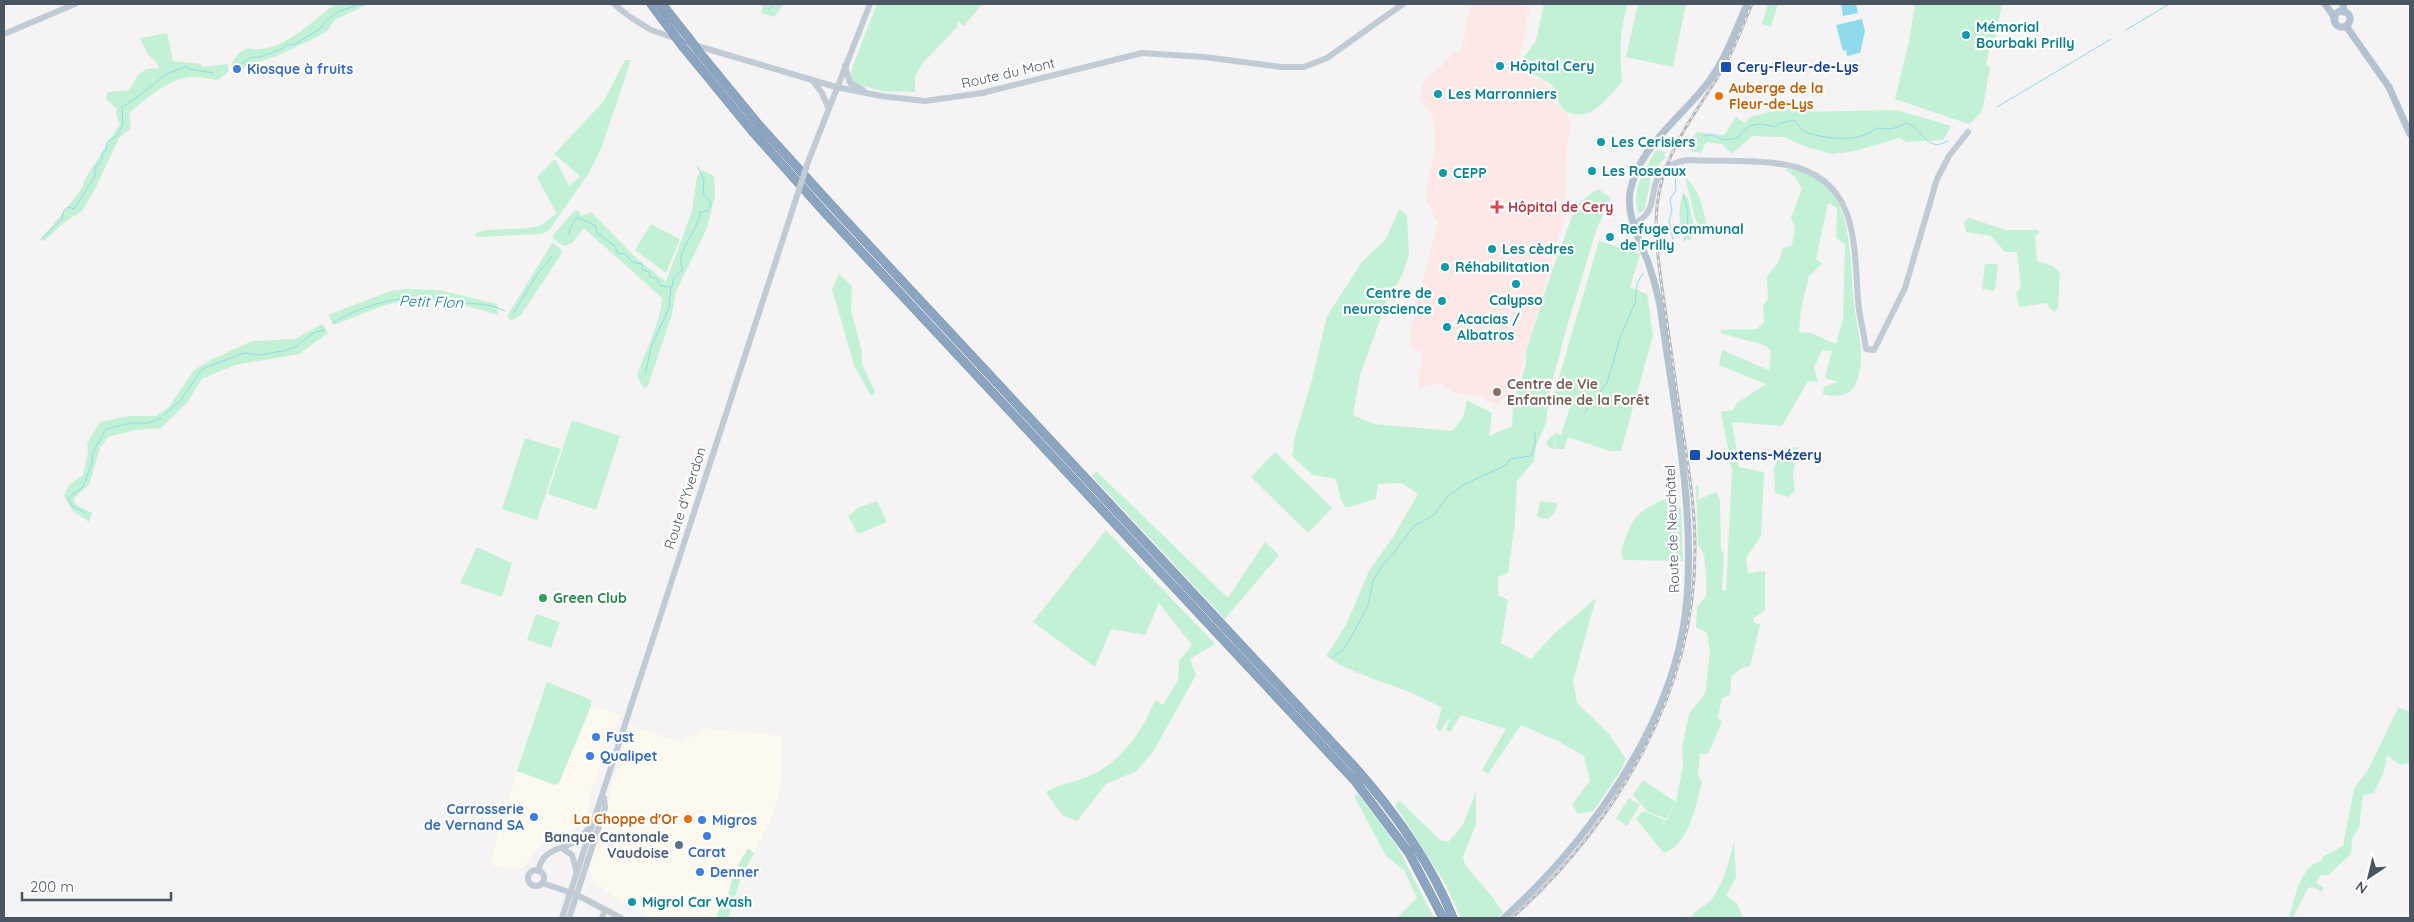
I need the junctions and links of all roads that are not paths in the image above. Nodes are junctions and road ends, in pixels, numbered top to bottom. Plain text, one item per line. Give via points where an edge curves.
1 (75, 4) edge
2 (614, 4) edge
3 (651, 4) edge
4 (662, 4) edge
5 (870, 4) edge
6 (1403, 4) edge
7 (1747, 4) edge
8 (2326, 4) edge
9 (2343, 4) edge
10 (2344, 12) junction
11 (2335, 18) junction
12 (2346, 26) junction
13 (4, 34) edge
14 (845, 65) junction
15 (812, 80) junction
16 (836, 87) junction
17 (881, 96) junction
18 (828, 107) junction
19 (1968, 132) dead end
20 (2410, 134) edge
21 (1634, 224) junction
22 (603, 795) junction
23 (594, 822) junction
24 (562, 848) junction
25 (538, 871) junction
26 (577, 875) junction
27 (542, 883) junction
28 (605, 910) junction
29 (612, 916) edge
30 (562, 918) edge
31 (570, 918) edge
32 (602, 918) edge
33 (621, 918) edge
34 (1443, 918) edge
35 (1453, 918) edge
36 (1504, 918) edge

1 - 13 main road
2 - 15 main road, Route du Mont via 636,22 660,34
3 - 34 highway, bridge via 734,110 821,208 1346,771 1409,852
4 - 35 highway, bridge via 822,196 1358,770 1417,848
5 - 14 main road, Route d'Yverdon
6 - 17 main road, Route du Mont via 1327,58 1304,66 1281,67 1146,52 966,96 925,101
7 - 21 main road, Route de Neuchâtel via 1715,73 1660,136 1638,171 1630,198
8 - 11 main road
9 - 10 main road
10 - 11 main road
10 - 12 main road via 2350,19
11 - 12 main road via 2338,26
12 - 20 main road via 2388,87
14 - 16 main road, Route d'Yverdon
14 - 17 main road via 850,83
15 - 16 main road, Route du Mont
15 - 18 main road
16 - 17 main road, Route du Mont
16 - 18 main road, Route d'Yverdon
18 - 22 main road, Route d'Yverdon, bridge
19 - 21 main road via 1949,156 1937,179 1905,288 1874,350 1866,349 1858,301 1856,253 1847,214 1840,196 1819,177 1785,165 1678,162 1660,172 1650,210 1645,218
21 - 36 main road, Route de Neuchâtel via 1659,300 1681,454 1688,549 1683,630 1674,668 1659,708 1614,789 1567,852
22 - 23 main road, Route d'Yverdon
22 - 31 main road via 605,808
23 - 24 main road via 576,841
23 - 26 main road, Route d'Yverdon
24 - 25 main road via 545,854
24 - 26 main road via 572,855
25 - 27 main road via 544,876
25 - 27 main road via 531,872 528,879 533,885
26 - 30 main road, Route d'Yverdon
27 - 28 main road, bridge via 579,896
28 - 29 main road
28 - 32 main road
29 - 33 main road

